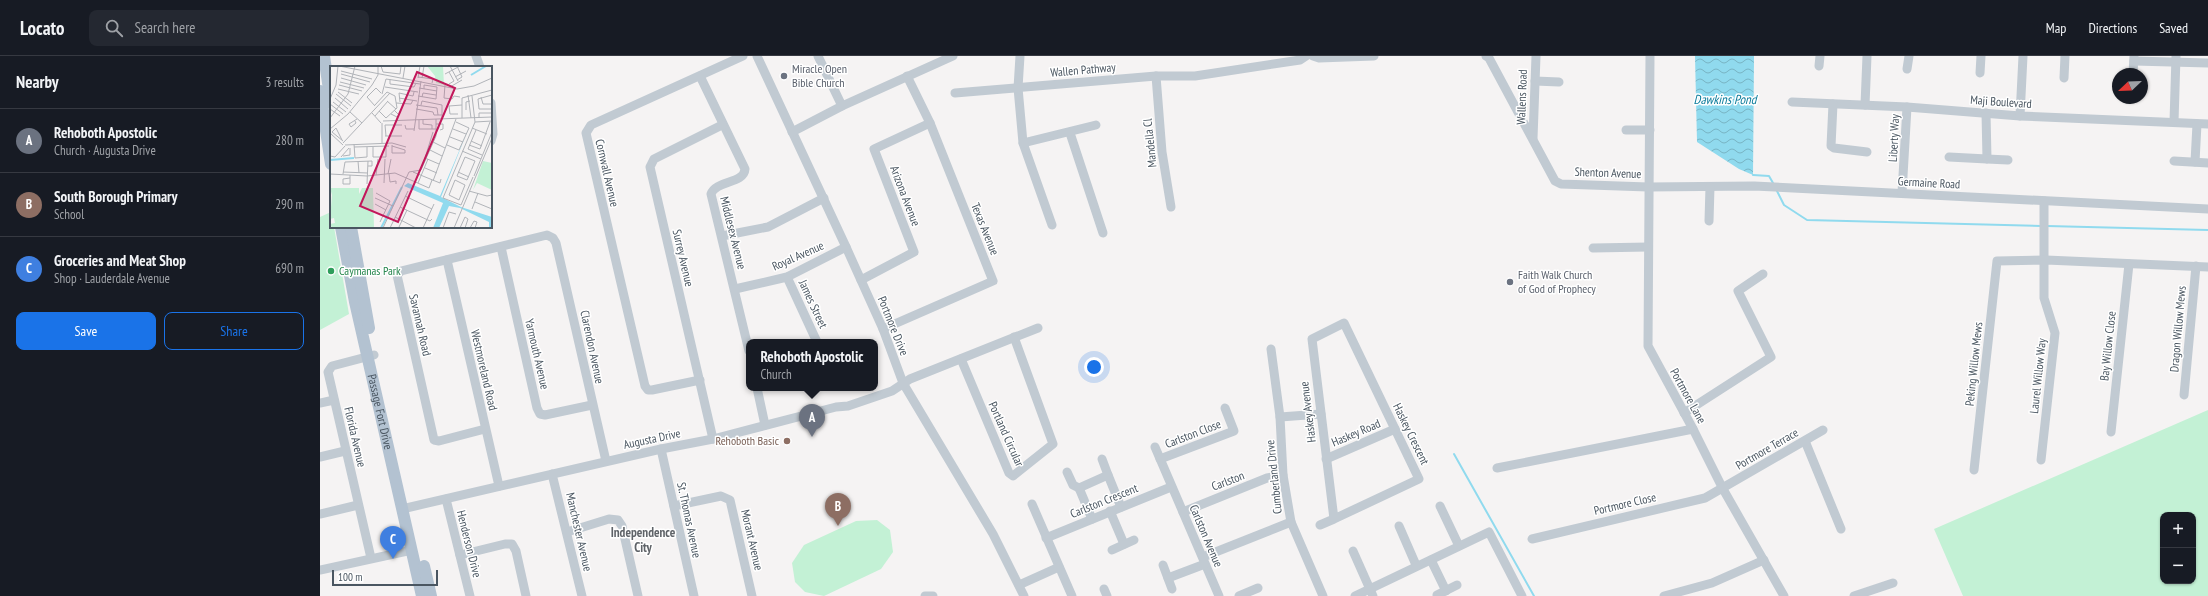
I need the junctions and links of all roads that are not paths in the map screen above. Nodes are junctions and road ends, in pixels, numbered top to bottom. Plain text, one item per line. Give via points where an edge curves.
1 (324, 56) edge
2 (476, 56) edge
3 (743, 56) edge
4 (757, 56) edge
5 (818, 56) edge
6 (953, 56) edge
7 (1020, 56) edge
8 (1306, 56) edge
9 (1313, 56) edge
10 (1374, 56) edge
11 (1486, 56) edge
12 (1536, 56) edge
13 (1650, 56) edge
14 (1820, 56) edge
15 (1867, 56) edge
16 (1909, 56) edge
17 (1981, 56) edge
18 (2023, 56) edge
19 (2065, 56) edge
20 (2134, 58) edge
21 (2176, 59) edge
22 (2208, 63) edge
23 (480, 66) edge
24 (1819, 66) dead end
25 (1908, 70) dead end
26 (1980, 73) dead end
27 (700, 76) junction
28 (906, 76) junction
29 (1156, 76) junction
30 (2064, 78) dead end
31 (1535, 81) junction
32 (1559, 82) dead end
33 (1018, 88) junction
34 (320, 91) edge
35 (955, 93) dead end
36 (330, 96) edge
37 (1792, 102) dead end
38 (1833, 104) junction
39 (1865, 105) junction
40 (842, 106) junction
41 (1907, 107) junction
42 (1986, 113) junction
43 (2020, 116) junction
44 (492, 118) edge
45 (2174, 122) junction
46 (930, 123) junction
47 (323, 124) edge
48 (2197, 124) junction
49 (2208, 124) edge
50 (722, 125) junction
51 (1096, 125) dead end
52 (1626, 130) dead end
53 (1650, 130) junction
54 (792, 132) junction
55 (1070, 133) junction
56 (492, 138) edge
57 (1533, 140) junction
58 (1023, 143) junction
59 (1867, 152) dead end
60 (1949, 157) dead end
61 (330, 159) edge
62 (1987, 159) junction
63 (2008, 160) dead end
64 (2174, 161) dead end
65 (2195, 162) junction
66 (2208, 163) edge
67 (1648, 187) junction
68 (1710, 187) junction
69 (1902, 194) junction
70 (824, 198) junction
71 (2044, 201) junction
72 (1171, 207) dead end
73 (2208, 209) edge
74 (1709, 221) dead end
75 (1052, 225) dead end
76 (341, 228) edge
77 (351, 228) edge
78 (1103, 233) dead end
79 (722, 236) junction
80 (553, 238) joint
81 (501, 247) junction
82 (846, 247) junction
83 (1648, 247) junction
84 (1593, 248) dead end
85 (447, 260) junction
86 (2046, 260) junction
87 (2130, 264) junction
88 (2196, 266) junction
89 (2208, 267) edge
90 (1763, 274) dead end
91 (787, 277) junction
92 (861, 280) junction
93 (735, 289) junction
94 (1344, 324) joint
95 (1038, 328) dead end
96 (883, 329) junction
97 (1014, 338) junction
98 (746, 339) edge
99 (816, 339) edge
100 (1271, 349) dead end
101 (370, 356) junction
102 (961, 359) junction
103 (700, 380) junction
104 (903, 383) junction
105 (758, 391) edge
106 (2184, 395) dead end
107 (334, 400) junction
108 (320, 403) edge
109 (592, 405) junction
110 (1225, 408) dead end
111 (1684, 412) junction
112 (1321, 414) junction
113 (1280, 417) junction
114 (765, 425) junction
115 (485, 429) junction
116 (1395, 429) junction
117 (1693, 429) junction
118 (1823, 430) dead end
119 (2111, 432) dead end
120 (713, 438) junction
121 (1805, 440) junction
122 (1155, 447) dead end
123 (661, 448) junction
124 (345, 451) junction
125 (320, 457) edge
126 (1102, 459) dead end
127 (1160, 459) junction
128 (1326, 459) junction
129 (2041, 460) dead end
130 (606, 461) junction
131 (1497, 468) dead end
132 (1974, 470) dead end
133 (1067, 472) dead end
134 (552, 474) junction
135 (1108, 475) junction
136 (1283, 475) junction
137 (499, 486) junction
138 (1171, 487) junction
139 (1079, 488) junction
140 (1723, 489) junction
141 (446, 499) junction
142 (1032, 504) dead end
143 (358, 505) junction
144 (674, 506) junction
145 (1440, 506) dead end
146 (1121, 507) junction
147 (406, 508) junction
148 (1110, 511) junction
149 (1183, 512) junction
150 (320, 514) edge
151 (1092, 519) junction
152 (1334, 519) junction
153 (1291, 522) junction
154 (1320, 524) dead end
155 (1399, 526) dead end
156 (1841, 529) dead end
157 (567, 532) junction
158 (1046, 538) junction
159 (1532, 539) dead end
160 (1134, 540) dead end
161 (1124, 544) junction
162 (1459, 546) junction
163 (412, 550) junction
164 (1112, 550) dead end
165 (1353, 551) dead end
166 (460, 555) junction
167 (371, 558) junction
168 (1204, 560) junction
169 (1431, 560) junction
170 (1764, 560) junction
171 (1162, 565) dead end
172 (1416, 565) junction
173 (1059, 567) junction
174 (320, 570) edge
175 (1168, 578) junction
176 (1893, 583) dead end
177 (1019, 585) junction
178 (1457, 585) dead end
179 (1258, 588) dead end
180 (1172, 589) dead end
181 (1446, 591) junction
182 (1372, 592) edge
183 (1437, 595) edge
184 (422, 596) edge
185 (431, 596) edge
186 (470, 596) edge
187 (526, 596) edge
188 (582, 596) edge
189 (638, 596) edge
190 (694, 596) edge
191 (752, 596) edge
192 (925, 596) edge
193 (933, 596) edge
194 (1024, 596) edge
195 (1072, 596) edge
196 (1219, 596) edge
197 (1239, 596) edge
198 (1323, 596) edge
199 (1355, 596) edge
200 (1522, 596) edge
201 (1664, 596) edge
202 (1784, 596) edge
203 (1854, 596) edge

1 - 36 main road
2 - 23 street
3 - 27 street, Cornwall Avenue
4 - 54 street, Portmore Drive
5 - 40 street
6 - 28 street
7 - 33 street
8 - 29 street, Wallen Pathway via 1300,60 1195,76
9 - 10 street
11 - 57 street, Shenton Avenue
12 - 31 street, Wallens Road
13 - 53 street, Shenton Avenue
14 - 24 street
15 - 39 street
16 - 25 street
17 - 26 street
18 - 43 street
19 - 30 street
20 - 21 street
21 - 22 street
21 - 45 street
27 - 50 street, Middlesex Avenue
27 - 103 street, Cornwall Avenue via 591,125 586,133 645,386 648,390
28 - 40 street
28 - 46 street, Texas Avenue
29 - 33 street, Wallen Pathway
29 - 72 street, Mandella Cl via 1162,152
31 - 32 street
31 - 57 street, Wallens Road
33 - 35 street, Wallen Pathway
33 - 58 street
34 - 47 main road
37 - 38 street, Maji Boulevard
38 - 39 street, Maji Boulevard
38 - 59 street via 1831,146
39 - 41 street, Maji Boulevard
40 - 54 street
41 - 42 street, Maji Boulevard
41 - 69 street, Liberty Way
42 - 43 street, Maji Boulevard
42 - 62 street
43 - 45 street, Maji Boulevard
44 - 56 street
45 - 48 street, Maji Boulevard
46 - 92 street, Arizona Avenue via 874,149 914,252
46 - 96 street, Texas Avenue via 993,281
47 - 61 main road
48 - 49 street, Maji Boulevard
48 - 65 street
50 - 79 street, Middlesex Avenue via 745,169 741,176 712,192
50 - 103 street, Surrey Avenue via 654,159 650,164
51 - 55 street
52 - 53 street
53 - 67 street, Shenton Avenue
54 - 70 street, Portmore Drive
55 - 58 street
55 - 78 street
57 - 67 street, Shenton Avenue via 1555,181 1561,184
58 - 75 street
60 - 62 street
62 - 63 street
64 - 65 street
65 - 66 street
67 - 68 street, Germaine Road
67 - 83 street, Portmore Lane
68 - 69 street, Germaine Road
68 - 74 street
69 - 71 street, Germaine Road
70 - 79 street via 768,227
70 - 82 street, Portmore Drive
71 - 73 street, Germaine Road
71 - 86 street, Laurel Willow Way
76 - 101 main road, Passage Fort Drive
77 - 101 main road, Passage Fort Drive
79 - 93 street, Middlesex Avenue
80 - 81 street, Savannah Road via 547,235
80 - 109 street, Clarendon Avenue
81 - 85 street, Savannah Road
81 - 109 street, Yarmouth Avenue via 540,414 545,416
82 - 91 street, Royal Avenue
82 - 92 street, Portmore Drive
83 - 84 street
83 - 111 street, Portmore Lane via 1648,346
85 - 115 street, Westmoreland Road
85 - 115 street, Savannah Road via 401,271 397,275 430,427 434,440 439,441
86 - 87 street
86 - 129 street, Laurel Willow Way via 2044,298 2055,333
86 - 132 street, Peking Willow Mews via 1997,261
87 - 88 street
87 - 119 street, Bay Willow Close
88 - 89 street
88 - 106 street, Dragon Willow Mews
90 - 111 street via 1738,291 1771,357
91 - 93 street, Royal Avenue
91 - 99 street, James Street
92 - 96 street, Portmore Drive
93 - 98 street, Middlesex Avenue
94 - 112 street, Haskey Avenue via 1312,339
94 - 116 street, Haskey Crescent
95 - 97 street, Augusta Drive
96 - 104 street, Portmore Drive
97 - 102 street, Augusta Drive
97 - 102 street, Portland Circular via 1053,444 1013,476 1009,473
100 - 113 street, Cumberland Drive
101 - 107 street, Florida Avenue via 329,369
101 - 147 main road, Passage Fort Drive
102 - 104 street, Augusta Drive
103 - 120 street, Surrey Avenue
104 - 114 street, Augusta Drive via 892,391 848,406
104 - 177 street, Portmore Drive via 993,534
105 - 114 street
107 - 108 street
107 - 124 street, Florida Avenue
109 - 130 street, Clarendon Avenue
110 - 127 street, Carlston Close via 1234,431
111 - 117 street, Portmore Lane
112 - 113 street
112 - 128 street, Haskey Avenue
113 - 136 street, Cumberland Drive
114 - 120 street, Augusta Drive
115 - 137 street, Westmoreland Road
116 - 128 street, Haskey Road
116 - 152 street, Haskey Crescent via 1419,479
117 - 131 street
117 - 140 street, Portmore Lane
118 - 121 street, Portmore Terrace
120 - 123 street, Augusta Drive
121 - 140 street, Portmore Terrace
121 - 156 street
122 - 127 street, Carlston Avenue
123 - 130 street, Augusta Drive
123 - 144 street, St. Thomas Avenue
124 - 125 street
124 - 143 street, Florida Avenue
126 - 135 street
127 - 138 street, Carlston Avenue
128 - 152 street, Haskey Avenue
130 - 134 street, Augusta Drive
133 - 139 street via 1073,485
134 - 137 street, Augusta Drive
134 - 157 street, Manchester Avenue
135 - 139 street
135 - 146 street
136 - 149 street, Carlston via 1267,478
136 - 153 street, Cumberland Drive
137 - 141 street, Augusta Drive
138 - 146 street, Carlston Crescent
138 - 149 street, Carlston Avenue
139 - 151 street
140 - 159 street, Portmore Close via 1705,498
140 - 170 street, Portmore Lane
141 - 147 street, Augusta Drive
141 - 166 street, Henderson Drive
142 - 158 street
143 - 150 street
143 - 167 street, Florida Avenue
144 - 190 street, St. Thomas Avenue
144 - 191 street, Morant Avenue via 721,496 730,500
145 - 162 street
146 - 148 street, Carlston Crescent
147 - 163 main road, Passage Fort Drive
147 - 185 main road, Passage Fort Drive
148 - 151 street, Carlston Crescent
148 - 161 street
149 - 168 street, Carlston Avenue
151 - 158 street, Carlston Crescent
152 - 154 street, Haskey Crescent
153 - 168 street
153 - 198 street, Cumberland Drive
155 - 172 street
157 - 188 street, Manchester Avenue
157 - 189 street via 609,519 618,520 622,526
158 - 173 street
160 - 161 street
161 - 164 street
162 - 169 street
162 - 200 street via 1489,532
163 - 167 street
163 - 184 main road, Passage Fort Drive
165 - 182 street
166 - 186 street, Henderson Drive
166 - 187 street via 512,544 516,551
167 - 174 street
168 - 175 street
168 - 196 street, Carlston Avenue
169 - 172 street
169 - 181 street
170 - 201 street via 1712,583
170 - 202 street, Portmore Lane
171 - 175 street
172 - 182 street
173 - 177 street
173 - 195 street
175 - 180 street
176 - 203 street
177 - 194 street, Portmore Drive
178 - 181 street
179 - 197 street
181 - 183 street
182 - 199 street
192 - 193 street

